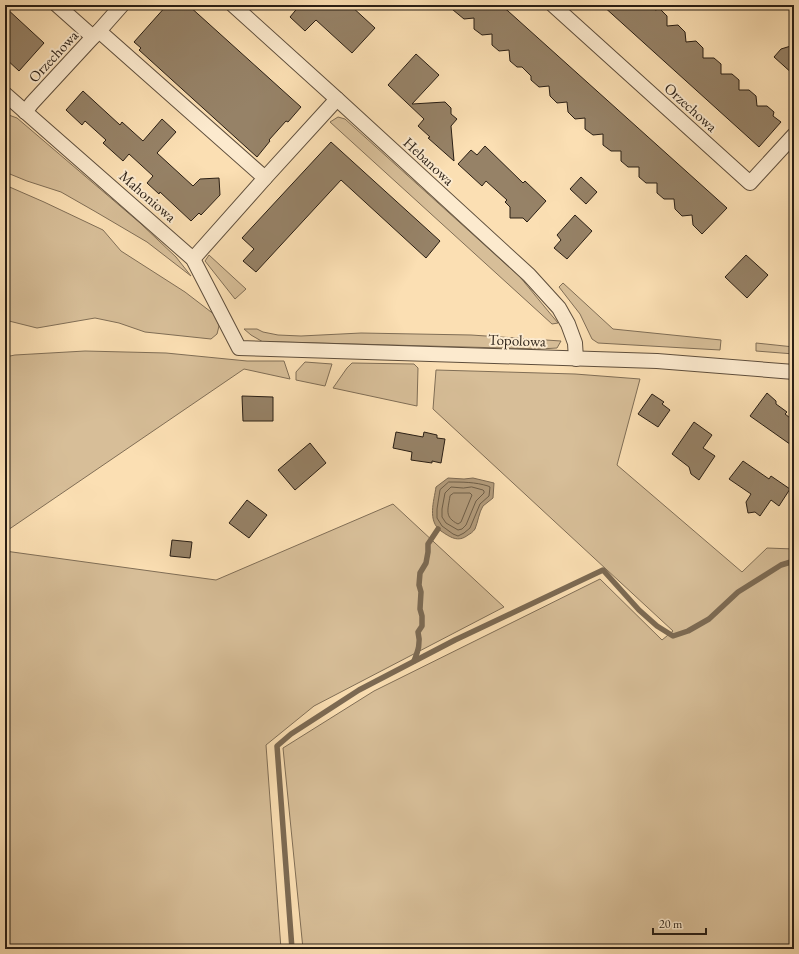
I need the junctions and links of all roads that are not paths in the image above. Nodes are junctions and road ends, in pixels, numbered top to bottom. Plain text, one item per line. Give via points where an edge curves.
1 (57, 5) edge
2 (122, 5) edge
3 (233, 5) edge
4 (560, 8) edge
5 (96, 34) junction
6 (5, 94) edge
7 (337, 99) junction
8 (25, 112) junction
9 (794, 135) edge
10 (265, 178) junction
11 (193, 259) junction
12 (238, 348) joint
13 (576, 359) junction
14 (794, 372) edge

1 - 5 street
2 - 5 street, Orzechowa
3 - 7 street, Hebanowa
4 - 9 street, Orzechowa via 750,183
5 - 8 street, Orzechowa
5 - 10 street
6 - 8 street, Mahoniowa
7 - 10 street
7 - 13 street, Hebanowa via 529,275 559,308 568,324 575,343
8 - 11 street, Mahoniowa
10 - 11 street
11 - 12 street, Mahoniowa
12 - 13 street, Topolowa
13 - 14 street, Topolowa

